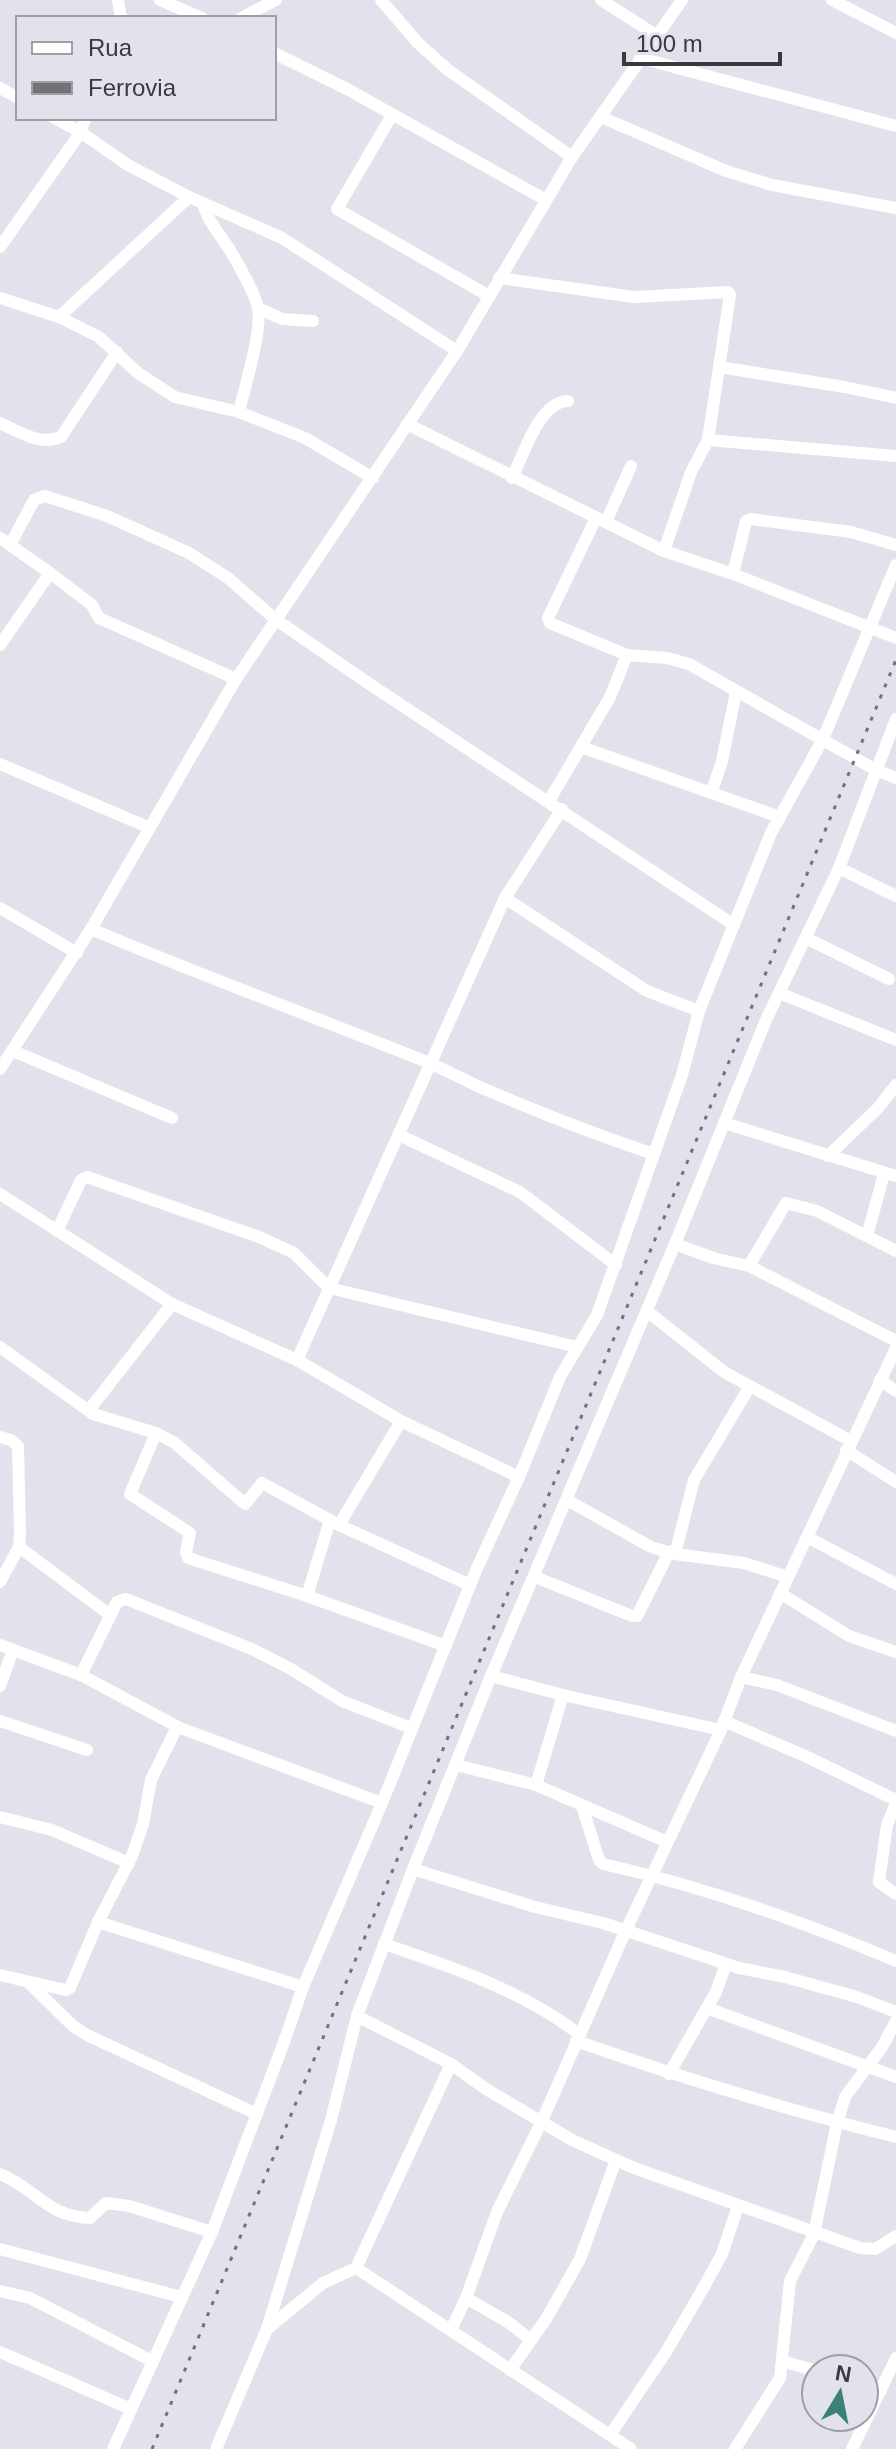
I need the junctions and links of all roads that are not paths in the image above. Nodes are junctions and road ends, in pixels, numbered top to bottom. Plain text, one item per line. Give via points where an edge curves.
1 (160, 0) edge
2 (276, 0) edge
3 (381, 0) edge
4 (601, 0) edge
5 (682, 0) edge
6 (832, 0) edge
7 (197, 16) edge
8 (245, 16) edge
9 (896, 33) edge
10 (656, 35) junction
11 (276, 54) edge
12 (640, 58) junction
13 (392, 115) junction
14 (601, 117) junction
15 (58, 120) edge
16 (85, 120) edge
17 (896, 126) edge
18 (79, 131) junction
19 (572, 157) junction
20 (189, 197) junction
21 (546, 200) junction
22 (203, 203) junction
23 (896, 208) edge
24 (0, 247) edge
25 (499, 278) junction
26 (489, 296) junction
27 (0, 298) edge
28 (258, 308) junction
29 (59, 317) junction
30 (313, 321) dead end
31 (457, 351) junction
32 (117, 352) junction
33 (719, 367) junction
34 (896, 398) edge
35 (568, 401) dead end
36 (239, 412) junction
37 (0, 423) edge
38 (407, 424) junction
39 (708, 440) junction
40 (896, 456) edge
41 (631, 466) dead end
42 (373, 478) junction
43 (512, 478) junction
44 (601, 520) junction
45 (5, 541) edge
46 (896, 545) edge
47 (664, 551) junction
48 (896, 565) edge
49 (50, 573) junction
50 (733, 574) junction
51 (275, 619) junction
52 (870, 627) junction
53 (896, 638) edge
54 (0, 645) edge
55 (627, 655) junction
56 (236, 679) junction
57 (736, 692) junction
58 (896, 719) edge
59 (823, 739) junction
60 (581, 747) junction
61 (0, 764) edge
62 (876, 770) junction
63 (896, 778) edge
64 (712, 791) junction
65 (549, 801) junction
66 (562, 809) junction
67 (780, 817) junction
68 (150, 828) junction
69 (839, 868) junction
70 (896, 896) edge
71 (505, 898) junction
72 (0, 908) edge
73 (734, 925) junction
74 (91, 929) junction
75 (806, 938) junction
76 (77, 953) junction
77 (889, 979) dead end
78 (779, 993) junction
79 (699, 1011) junction
80 (896, 1040) edge
81 (13, 1051) junction
82 (432, 1064) junction
83 (0, 1069) edge
84 (896, 1085) edge
85 (172, 1118) dead end
86 (724, 1123) junction
87 (399, 1135) junction
88 (654, 1154) junction
89 (828, 1156) junction
90 (890, 1175) edge
91 (0, 1194) edge
92 (57, 1231) junction
93 (867, 1236) junction
94 (675, 1244) junction
95 (896, 1251) edge
96 (616, 1265) junction
97 (749, 1266) junction
98 (329, 1288) junction
99 (172, 1304) junction
100 (647, 1311) junction
101 (896, 1341) edge
102 (0, 1347) edge
103 (577, 1347) junction
104 (896, 1348) edge
105 (297, 1360) junction
106 (880, 1380) junction
107 (750, 1386) junction
108 (896, 1391) edge
109 (89, 1410) junction
110 (401, 1421) junction
111 (156, 1433) junction
112 (0, 1437) edge
113 (848, 1446) junction
114 (519, 1477) junction
115 (896, 1482) edge
116 (567, 1500) junction
117 (334, 1523) junction
118 (807, 1537) junction
119 (19, 1547) junction
120 (672, 1553) junction
121 (535, 1577) junction
122 (788, 1577) junction
123 (0, 1582) edge
124 (896, 1584) edge
125 (470, 1585) junction
126 (780, 1593) junction
127 (307, 1596) junction
128 (110, 1615) junction
129 (446, 1646) junction
130 (6, 1647) edge
131 (896, 1652) edge
132 (81, 1675) junction
133 (491, 1676) junction
134 (741, 1677) junction
135 (0, 1686) edge
136 (563, 1695) junction
137 (0, 1721) edge
138 (722, 1725) junction
139 (177, 1727) junction
140 (411, 1728) junction
141 (896, 1731) edge
142 (87, 1750) dead end
143 (456, 1765) junction
144 (536, 1785) junction
145 (896, 1801) edge
146 (382, 1803) junction
147 (582, 1806) junction
148 (0, 1817) edge
149 (667, 1842) junction
150 (129, 1863) junction
151 (413, 1869) junction
152 (652, 1875) junction
153 (896, 1894) edge
154 (98, 1922) junction
155 (626, 1930) junction
156 (384, 1944) junction
157 (896, 1961) edge
158 (726, 1964) junction
159 (0, 1975) edge
160 (29, 1983) junction
161 (303, 1987) junction
162 (707, 2008) junction
163 (896, 2012) edge
164 (357, 2016) junction
165 (896, 2021) edge
166 (578, 2037) junction
167 (451, 2064) junction
168 (868, 2065) junction
169 (669, 2074) junction
170 (896, 2077) edge
171 (257, 2114) junction
172 (541, 2123) junction
173 (837, 2123) junction
174 (896, 2137) edge
175 (616, 2160) junction
176 (0, 2174) edge
177 (738, 2206) junction
178 (212, 2232) junction
179 (814, 2234) junction
180 (894, 2239) edge
181 (0, 2249) edge
182 (356, 2268) junction
183 (0, 2291) edge
184 (181, 2297) junction
185 (466, 2298) junction
186 (267, 2329) junction
187 (451, 2330) junction
188 (531, 2340) junction
189 (0, 2352) edge
190 (896, 2358) edge
191 (152, 2361) junction
192 (782, 2361) junction
193 (800, 2366) edge
194 (510, 2370) junction
195 (893, 2370) edge
196 (881, 2390) joint
197 (131, 2409) junction
198 (610, 2435) junction
199 (113, 2449) edge
200 (216, 2449) edge
201 (631, 2449) edge
202 (735, 2449) edge
203 (852, 2449) edge

1 - 7 street
2 - 8 street
3 - 19 street via 448,70
4 - 10 street
5 - 10 street
6 - 9 street
10 - 12 street
11 - 13 street
12 - 14 street
12 - 17 street
13 - 21 street
13 - 26 street via 337,209
14 - 19 street
14 - 23 street via 726,171
15 - 18 street
16 - 18 street
18 - 20 street
18 - 24 street
19 - 21 street
20 - 22 street
20 - 29 street
21 - 25 street
22 - 28 street
22 - 31 street via 282,238
25 - 26 street
25 - 33 street via 634,297 728,292
26 - 31 street
27 - 29 street
28 - 30 street via 282,319
28 - 36 street
29 - 32 street
31 - 38 street
32 - 36 street via 175,397
32 - 37 street via 61,437 39,440
33 - 34 street
33 - 39 street
35 - 43 street via 547,408
36 - 42 street via 305,438
38 - 42 street
38 - 43 street
39 - 40 street
39 - 47 street via 691,472
41 - 44 street
42 - 51 street
43 - 44 street
44 - 47 street
44 - 55 street via 548,618 556,627
45 - 49 street
45 - 51 street via 34,500 45,496 107,516 189,553
46 - 50 street via 851,532 751,519 746,521
47 - 50 street
48 - 52 street
49 - 54 street
49 - 56 street via 92,605 99,618
50 - 52 street
51 - 56 street
51 - 65 street
52 - 53 street
52 - 59 street
55 - 57 street via 678,660
55 - 60 street
56 - 68 street
57 - 59 street
57 - 64 street
58 - 62 street
59 - 62 street
59 - 67 street
60 - 64 street
60 - 65 street
61 - 68 street
62 - 63 street
62 - 69 street
64 - 67 street
65 - 66 street
66 - 71 street
66 - 73 street
67 - 73 street
68 - 74 street
69 - 70 street
69 - 75 street
71 - 79 street via 647,991
71 - 82 street
72 - 76 street
73 - 79 street
74 - 76 street
74 - 82 street
75 - 77 street
75 - 78 street
76 - 81 street
78 - 80 street
78 - 86 street
79 - 88 street
81 - 83 street
81 - 85 street
82 - 87 street
82 - 88 street via 593,1134
84 - 89 street
86 - 89 street
86 - 94 street
87 - 96 street via 520,1192
87 - 98 street
88 - 96 street
89 - 90 street
90 - 93 street
91 - 92 street
92 - 98 street via 87,1177 294,1253
92 - 99 street
93 - 95 street
93 - 97 street via 817,1211 786,1203
94 - 97 street
94 - 100 street
96 - 103 street via 597,1315
97 - 101 street
98 - 103 street
98 - 105 street
99 - 105 street
99 - 109 street
100 - 107 street
100 - 116 street
102 - 109 street
103 - 114 street
104 - 106 street
105 - 110 street
106 - 108 street
106 - 113 street
107 - 113 street
107 - 120 street via 694,1480
109 - 111 street
110 - 114 street
110 - 117 street
111 - 117 street via 175,1443 245,1504 262,1483
111 - 127 street via 130,1494 190,1533 188,1558
112 - 119 street via 18,1446
113 - 115 street
113 - 118 street
114 - 125 street
116 - 120 street via 651,1547
116 - 121 street
117 - 125 street
117 - 127 street
118 - 122 street
118 - 124 street
119 - 123 street
119 - 128 street
120 - 121 street via 637,1616
120 - 122 street via 744,1563
121 - 133 street
122 - 126 street
125 - 129 street
126 - 131 street via 849,1636
126 - 134 street
127 - 129 street
128 - 132 street
128 - 140 street via 117,1602 126,1599 254,1650 342,1701
129 - 140 street
130 - 132 street
130 - 135 street
132 - 139 street
133 - 136 street
133 - 143 street
134 - 138 street
134 - 141 street via 777,1685
136 - 138 street
136 - 144 street
137 - 142 street
138 - 145 street
138 - 149 street
139 - 146 street
139 - 150 street via 151,1780
140 - 146 street
143 - 144 street
143 - 151 street
144 - 147 street
145 - 153 street via 879,1882
146 - 161 street
147 - 149 street
147 - 152 street via 603,1864
148 - 150 street via 52,1830
149 - 152 street
150 - 154 street
151 - 155 street
151 - 156 street
152 - 155 street
152 - 157 street
154 - 160 street via 70,1988
154 - 161 street
155 - 158 street
155 - 166 street
156 - 164 street
156 - 166 street via 518,1994 553,2014
158 - 162 street
158 - 163 street
159 - 160 street
160 - 171 street via 87,2035
161 - 171 street
162 - 168 street
162 - 169 street
164 - 167 street
164 - 186 street
165 - 168 street
166 - 169 street
166 - 172 street
167 - 172 street
167 - 182 street
168 - 170 street
168 - 173 street via 849,2089
169 - 173 street
171 - 178 street
172 - 175 street
172 - 185 street via 497,2212
173 - 174 street
173 - 179 street
175 - 177 street
175 - 188 street via 580,2259
176 - 178 street via 64,2214 90,2218 106,2203
177 - 179 street
177 - 198 street via 722,2254 701,2292
178 - 184 street
179 - 180 street via 875,2249
179 - 192 street via 790,2281
181 - 184 street
182 - 186 street via 323,2283
182 - 187 street
183 - 191 street via 30,2298
184 - 191 street
185 - 187 street
185 - 188 street
186 - 200 street
187 - 194 street
188 - 194 street
189 - 197 street
190 - 195 street
191 - 197 street
192 - 193 street
192 - 202 street via 780,2378
194 - 198 street
195 - 196 street
196 - 203 street
197 - 199 street
198 - 201 street

